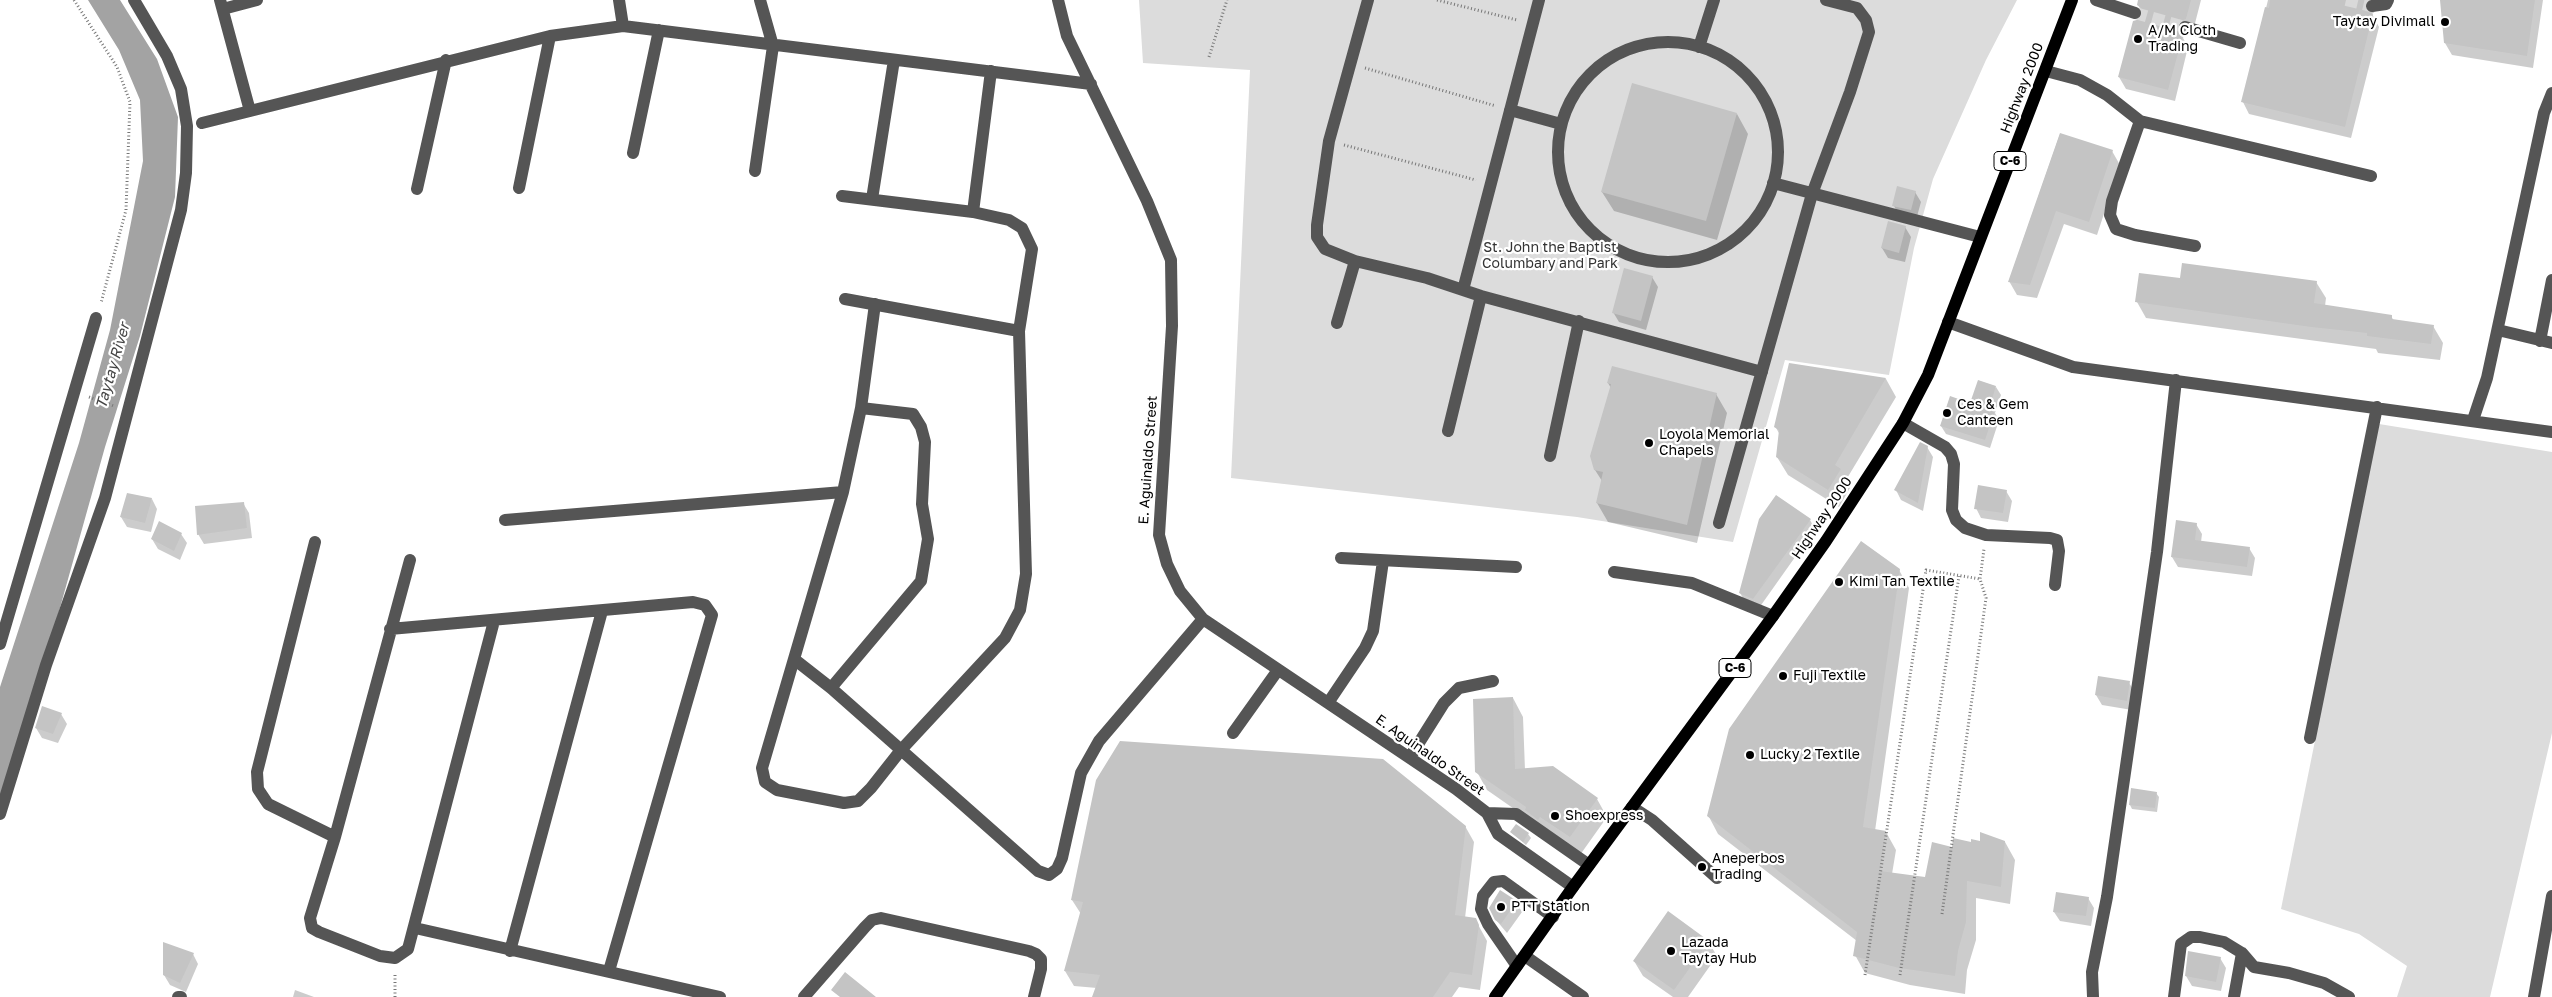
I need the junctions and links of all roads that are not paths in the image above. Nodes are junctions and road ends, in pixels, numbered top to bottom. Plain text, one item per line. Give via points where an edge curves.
1 (134, 0) edge
2 (257, 0) edge
3 (619, 0) edge
4 (760, 0) edge
5 (1058, 0) edge
6 (1368, 0) edge
7 (1539, 0) edge
8 (1714, 0) edge
9 (1826, 0) edge
10 (2072, 0) edge
11 (2096, 0) edge
12 (2388, 0) edge
13 (221, 4) edge
14 (2372, 6) tunnel mouth
15 (2135, 13) tunnel mouth
16 (623, 26) junction
17 (2184, 27) tunnel mouth
18 (659, 30) junction
19 (550, 36) junction
20 (2240, 43) dead end
21 (773, 46) junction
22 (1700, 47) junction
23 (446, 60) junction
24 (894, 60) junction
25 (991, 71) junction
26 (2046, 71) junction
27 (1091, 84) junction
28 (2552, 93) edge
29 (1510, 110) junction
30 (250, 111) junction
31 (2140, 120) junction
32 (202, 123) dead end
33 (1561, 124) junction
34 (633, 153) dead end
35 (756, 171) dead end
36 (2372, 176) dead end
37 (1773, 183) junction
38 (520, 188) dead end
39 (417, 189) dead end
40 (1812, 194) junction
41 (842, 196) dead end
42 (872, 199) junction
43 (973, 212) junction
44 (1980, 237) junction
45 (2195, 246) dead end
46 (1355, 261) junction
47 (2552, 280) edge
48 (1463, 290) junction
49 (1481, 296) junction
50 (845, 299) dead end
51 (875, 304) junction
52 (96, 318) road end
53 (1579, 321) junction
54 (1948, 322) junction
55 (1337, 323) dead end
56 (2498, 330) junction
57 (1019, 331) junction
58 (2546, 342) edge
59 (1762, 372) junction
60 (2176, 380) junction
61 (2377, 407) junction
62 (861, 408) junction
63 (2473, 420) junction
64 (1903, 423) junction
65 (1448, 431) dead end
66 (2552, 432) edge
67 (1550, 456) dead end
68 (844, 492) junction
69 (505, 520) dead end
70 (1719, 523) dead end
71 (315, 542) dead end
72 (1341, 558) dead end
73 (410, 560) dead end
74 (1384, 561) junction
75 (1516, 567) dead end
76 (1614, 572) dead end
77 (2055, 585) dead end
78 (602, 610) junction
79 (1773, 616) junction
80 (1203, 619) junction
81 (494, 621) junction
82 (390, 628) junction
83 (0, 644) edge
84 (794, 659) junction
85 (1278, 670) junction
86 (1493, 681) dead end
87 (831, 688) junction
88 (1328, 703) junction
89 (1233, 733) dead end
90 (2310, 738) dead end
91 (901, 750) junction
92 (1410, 757) junction
93 (1632, 807) junction
94 (1488, 813) junction
95 (0, 814) edge
96 (335, 837) junction
97 (1589, 866) junction
98 (1717, 878) dead end
99 (1573, 887) junction
100 (2552, 896) edge
101 (1553, 917) junction
102 (415, 928) junction
103 (510, 951) junction
104 (2242, 952) junction
105 (1521, 961) junction
106 (609, 971) junction
107 (720, 997) edge
108 (804, 997) edge
109 (1034, 997) edge
110 (1495, 997) edge
111 (1583, 997) edge
112 (2093, 997) edge
113 (2174, 997) edge
114 (2234, 997) edge
115 (2349, 997) edge
116 (2534, 997) edge

1 - 95 street via 167,56 181,89 187,126 181,210 105,498 46,665
2 - 13 street
3 - 16 street
4 - 21 street
5 - 27 street, E. Aguinaldo Street via 1067,36
6 - 46 street via 1329,140 1317,224 1317,237 1325,249
7 - 29 street
8 - 22 street
9 - 40 street via 1857,8 1866,20 1869,32
10 - 26 main road, Highway 2000 / C-6
11 - 15 street
12 - 14 street via 2386,4
13 - 30 street
16 - 18 street
16 - 19 street
17 - 20 street
18 - 21 street
18 - 34 street
19 - 23 street
19 - 38 street
21 - 24 street
21 - 35 street
22 - 33 street via 1656,43 1614,56 1581,85 1566,108
22 - 37 street via 1744,72 1765,100 1772,116 1778,149
23 - 30 street
23 - 39 street
24 - 25 street
24 - 42 street
25 - 27 street
25 - 43 street
26 - 31 street via 2087,84
26 - 44 main road, Highway 2000 / C-6
27 - 80 street, E. Aguinaldo Street via 1147,201 1170,260 1172,326 1159,535 1167,564 1180,591
28 - 56 street via 2544,113
29 - 33 street
29 - 48 street
30 - 32 street
31 - 36 street
31 - 45 street via 2112,202 2110,215 2113,222 2116,228 2135,235
33 - 37 street via 1558,142 1560,178 1574,210 1612,248 1646,260 1682,261 1700,257 1732,241 1757,216
37 - 40 street
40 - 44 street
40 - 59 street
41 - 42 street
42 - 43 street
43 - 57 street via 1009,220 1022,228 1032,248
44 - 54 main road, Highway 2000 / C-6
46 - 48 street
46 - 55 street
47 - 58 street
48 - 49 street
49 - 53 street
49 - 65 street
50 - 51 street
51 - 57 street
51 - 62 street
52 - 83 street
53 - 59 street
53 - 67 street
54 - 60 street via 2073,367
54 - 64 main road, Highway 2000 / C-6 via 1928,375
56 - 58 street
56 - 63 street
57 - 91 street via 1026,574 1020,610 1004,638
59 - 70 street
60 - 61 street
60 - 112 street via 2157,552 2107,897 2092,972
61 - 63 street
61 - 90 street
62 - 68 street
62 - 87 street via 913,414 921,427 925,442 922,504 928,539 921,581
63 - 66 street
64 - 77 street via 1945,446 1951,454 1954,464 1952,510 1964,528 1986,535 2057,540
64 - 79 main road, Highway 2000 / C-6
68 - 69 street
68 - 84 street
71 - 96 street via 257,772 258,789 268,804
72 - 74 street
73 - 82 street
74 - 75 street
74 - 88 street via 1373,631
76 - 79 street via 1692,582
78 - 81 street
78 - 103 street
78 - 106 street via 692,602 705,604 712,615
79 - 93 main road, Highway 2000 / C-6
80 - 85 street, E. Aguinaldo Street
80 - 91 street via 1099,741 1082,773 1062,858 1049,875 1038,871
81 - 82 street
81 - 102 street
82 - 96 street
84 - 87 street
84 - 91 street via 762,768 765,782 777,790 844,803 858,801
85 - 88 street, E. Aguinaldo Street
85 - 89 street
86 - 92 street via 1459,688 1444,703
87 - 91 street
88 - 92 street, E. Aguinaldo Street
92 - 94 street, E. Aguinaldo Street
93 - 97 main road, Highway 2000 / C-6
93 - 98 street via 1652,820
94 - 97 street, E. Aguinaldo Street via 1516,814
94 - 99 street, E. Aguinaldo Street via 1498,834
96 - 102 street via 310,918 312,928 380,956 395,958 408,949
97 - 99 main road, Highway 2000 / C-6
99 - 101 main road, Highway 2000 / C-6
100 - 116 street
101 - 105 main road, Highway 2000 / C-6
101 - 105 street via 1503,881 1494,882 1484,896 1481,909 1488,924
102 - 103 street
103 - 106 street
104 - 113 street via 2224,942 2200,937 2185,940 2179,949
104 - 114 street
104 - 115 street via 2254,967 2324,983
105 - 110 main road, Highway 2000 / C-6
105 - 111 street
106 - 107 street
108 - 109 street via 865,927 872,920 881,918 1029,950 1041,959

